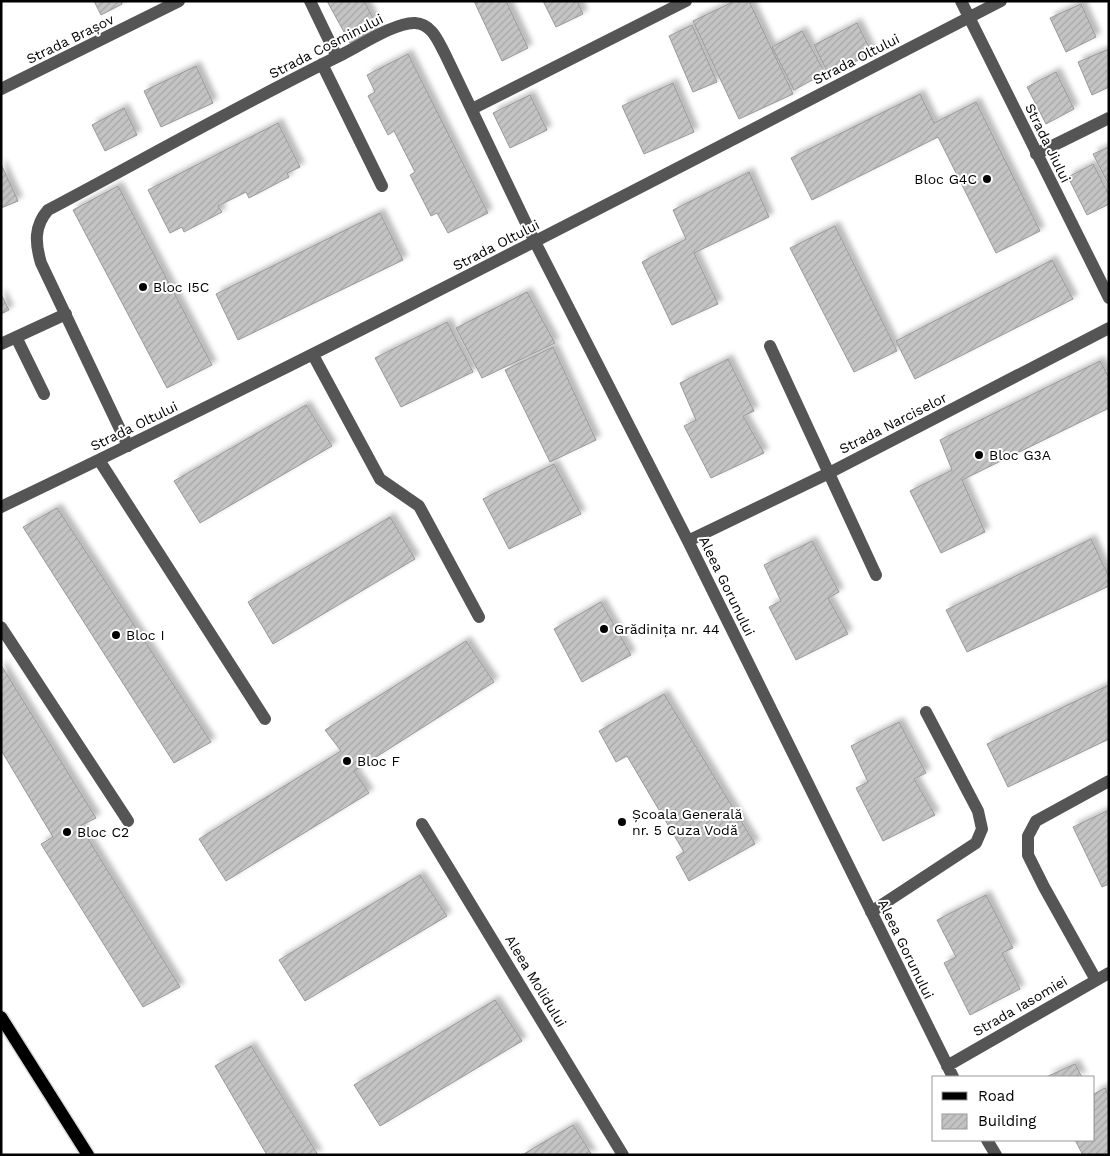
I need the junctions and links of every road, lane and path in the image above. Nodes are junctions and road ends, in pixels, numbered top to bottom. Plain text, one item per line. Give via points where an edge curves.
1 (180, 1) edge
2 (310, 1) edge
3 (686, 1) edge
4 (961, 1) edge
5 (1001, 1) edge
6 (969, 18) junction
7 (337, 56) junction
8 (322, 64) junction
9 (1, 90) edge
10 (472, 109) junction
11 (1109, 118) edge
12 (1036, 154) junction
13 (382, 186) dead end
14 (535, 242) junction
15 (1109, 298) edge
16 (66, 314) junction
17 (1109, 328) edge
18 (16, 337) junction
19 (1, 344) edge
20 (770, 346) dead end
21 (313, 354) junction
22 (44, 394) dead end
23 (128, 446) junction
24 (100, 460) junction
25 (829, 473) junction
26 (1, 507) edge
27 (688, 541) junction
28 (876, 575) dead end
29 (479, 617) dead end
30 (1, 627) edge
31 (926, 712) dead end
32 (265, 719) dead end
33 (1109, 781) edge
34 (128, 821) dead end
35 (422, 824) dead end
36 (871, 912) junction
37 (1109, 973) edge
38 (1096, 980) junction
39 (1, 1017) edge
40 (950, 1072) edge
41 (988, 1141) edge
42 (88, 1155) edge
43 (624, 1155) edge
44 (996, 1155) edge

1 - 9 street, Strada Brașov
2 - 7 street
3 - 10 street
4 - 6 street, Strada Jiului
5 - 6 street, Strada Oltului
6 - 12 street, Strada Jiului
6 - 14 street, Strada Oltului
7 - 8 street, Strada Cosminului
7 - 10 street, Strada Cosminului via 400,25 425,25 434,33
8 - 13 street
8 - 16 street, Strada Cosminului via 48,210 38,226 38,254
10 - 14 street, Aleea Gorunului
11 - 12 street
12 - 15 street, Strada Jiului
14 - 21 street, Strada Oltului
14 - 27 street, Aleea Gorunului
16 - 18 street
16 - 23 street, Strada Cosminului
17 - 25 street, Strada Narciselor
18 - 19 street
18 - 22 street
20 - 25 street
21 - 23 street, Strada Oltului
21 - 29 street via 380,480 419,506
23 - 24 street, Strada Oltului
24 - 26 street, Strada Oltului
24 - 32 street
25 - 27 street, Strada Narciselor
25 - 28 street
27 - 36 street, Aleea Gorunului
30 - 34 street
31 - 36 street via 978,811 982,829 976,844
33 - 38 street via 1036,821 1028,836 1028,855
35 - 43 street, Aleea Molidului
36 - 40 street, Aleea Gorunului
37 - 38 street, Strada Iasomiei
38 - 40 street, Strada Iasomiei
39 - 42 main road
41 - 44 street

